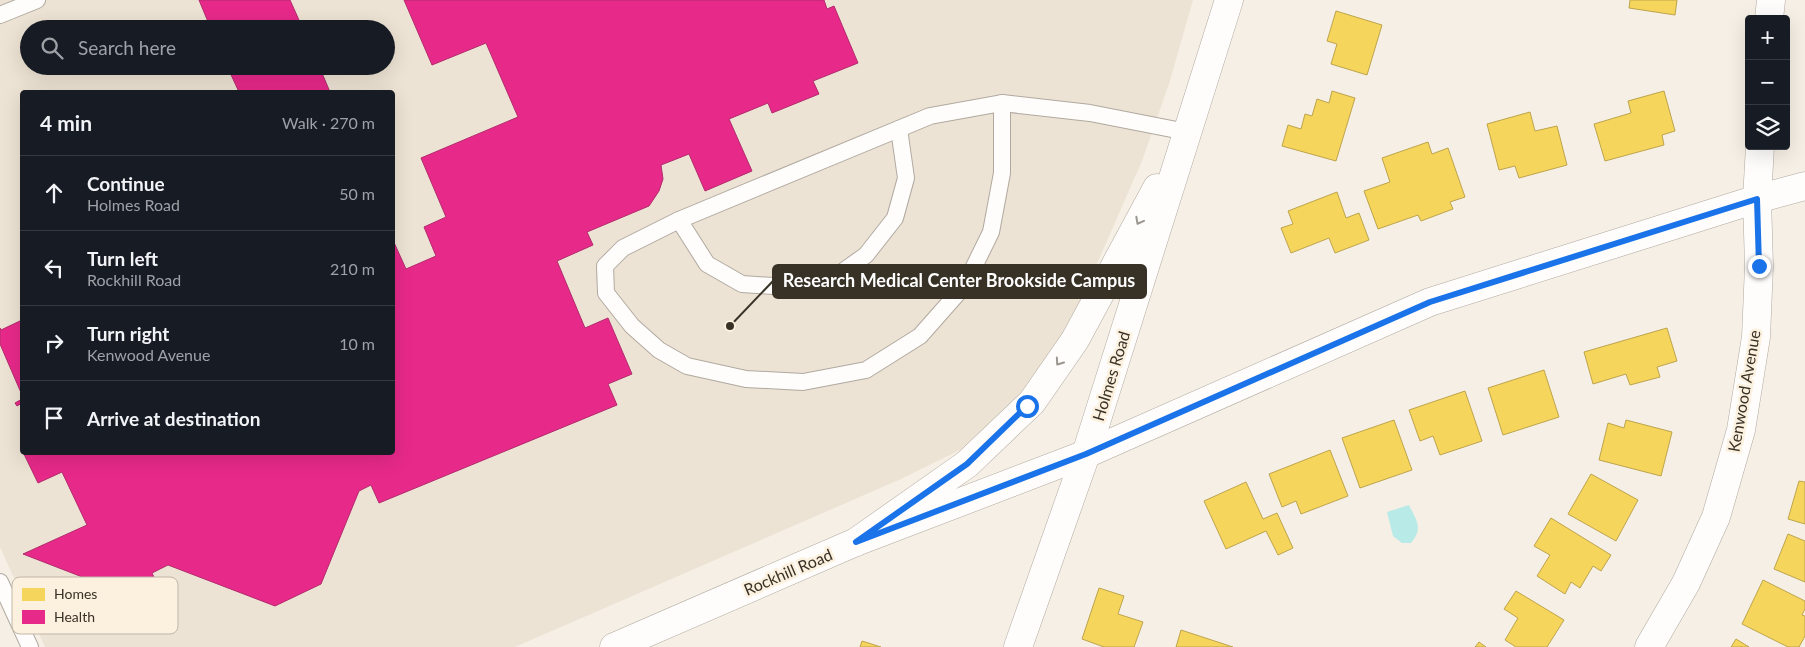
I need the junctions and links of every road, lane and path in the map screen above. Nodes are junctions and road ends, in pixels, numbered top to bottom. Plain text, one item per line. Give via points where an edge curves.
1 (37, 0) edge
2 (1229, 0) edge
3 (1771, 0) edge
4 (0, 15) edge
5 (1769, 15) edge
6 (1002, 103) junction
7 (899, 129) junction
8 (1187, 132) junction
9 (1760, 150) edge
10 (1805, 186) edge
11 (1757, 199) junction
12 (679, 220) junction
13 (1086, 454) junction
14 (856, 542) junction
15 (0, 582) edge
16 (12, 608) edge
17 (24, 634) edge
18 (30, 647) edge
19 (614, 647) edge
20 (1018, 647) edge
21 (1649, 647) edge

1 - 4 lane
2 - 8 main road, Holmes Road
3 - 5 main road
6 - 7 lane via 930,116
6 - 8 lane via 1090,113
6 - 12 lane via 1002,174 991,232 965,285 920,336 866,370 802,382 746,379 688,366 659,350 632,326 606,293 605,266 623,248
7 - 12 lane
7 - 12 lane via 906,178 895,218 866,255 831,280 788,287 742,284 707,264
8 - 13 main road, Holmes Road
8 -> 14 main road, Holmes Road via 1075,340 1032,402 967,464
9 - 11 main road, Kenwood Avenue
10 - 11 main road, Rockhill Road
11 - 13 main road, Rockhill Road via 1430,302
11 - 21 main road, Kenwood Avenue via 1756,338 1741,430 1716,517 1686,583
13 - 14 main road, Rockhill Road
13 - 20 main road, Holmes Road
14 - 19 main road, Rockhill Road
15 - 16 lane
17 - 18 lane

